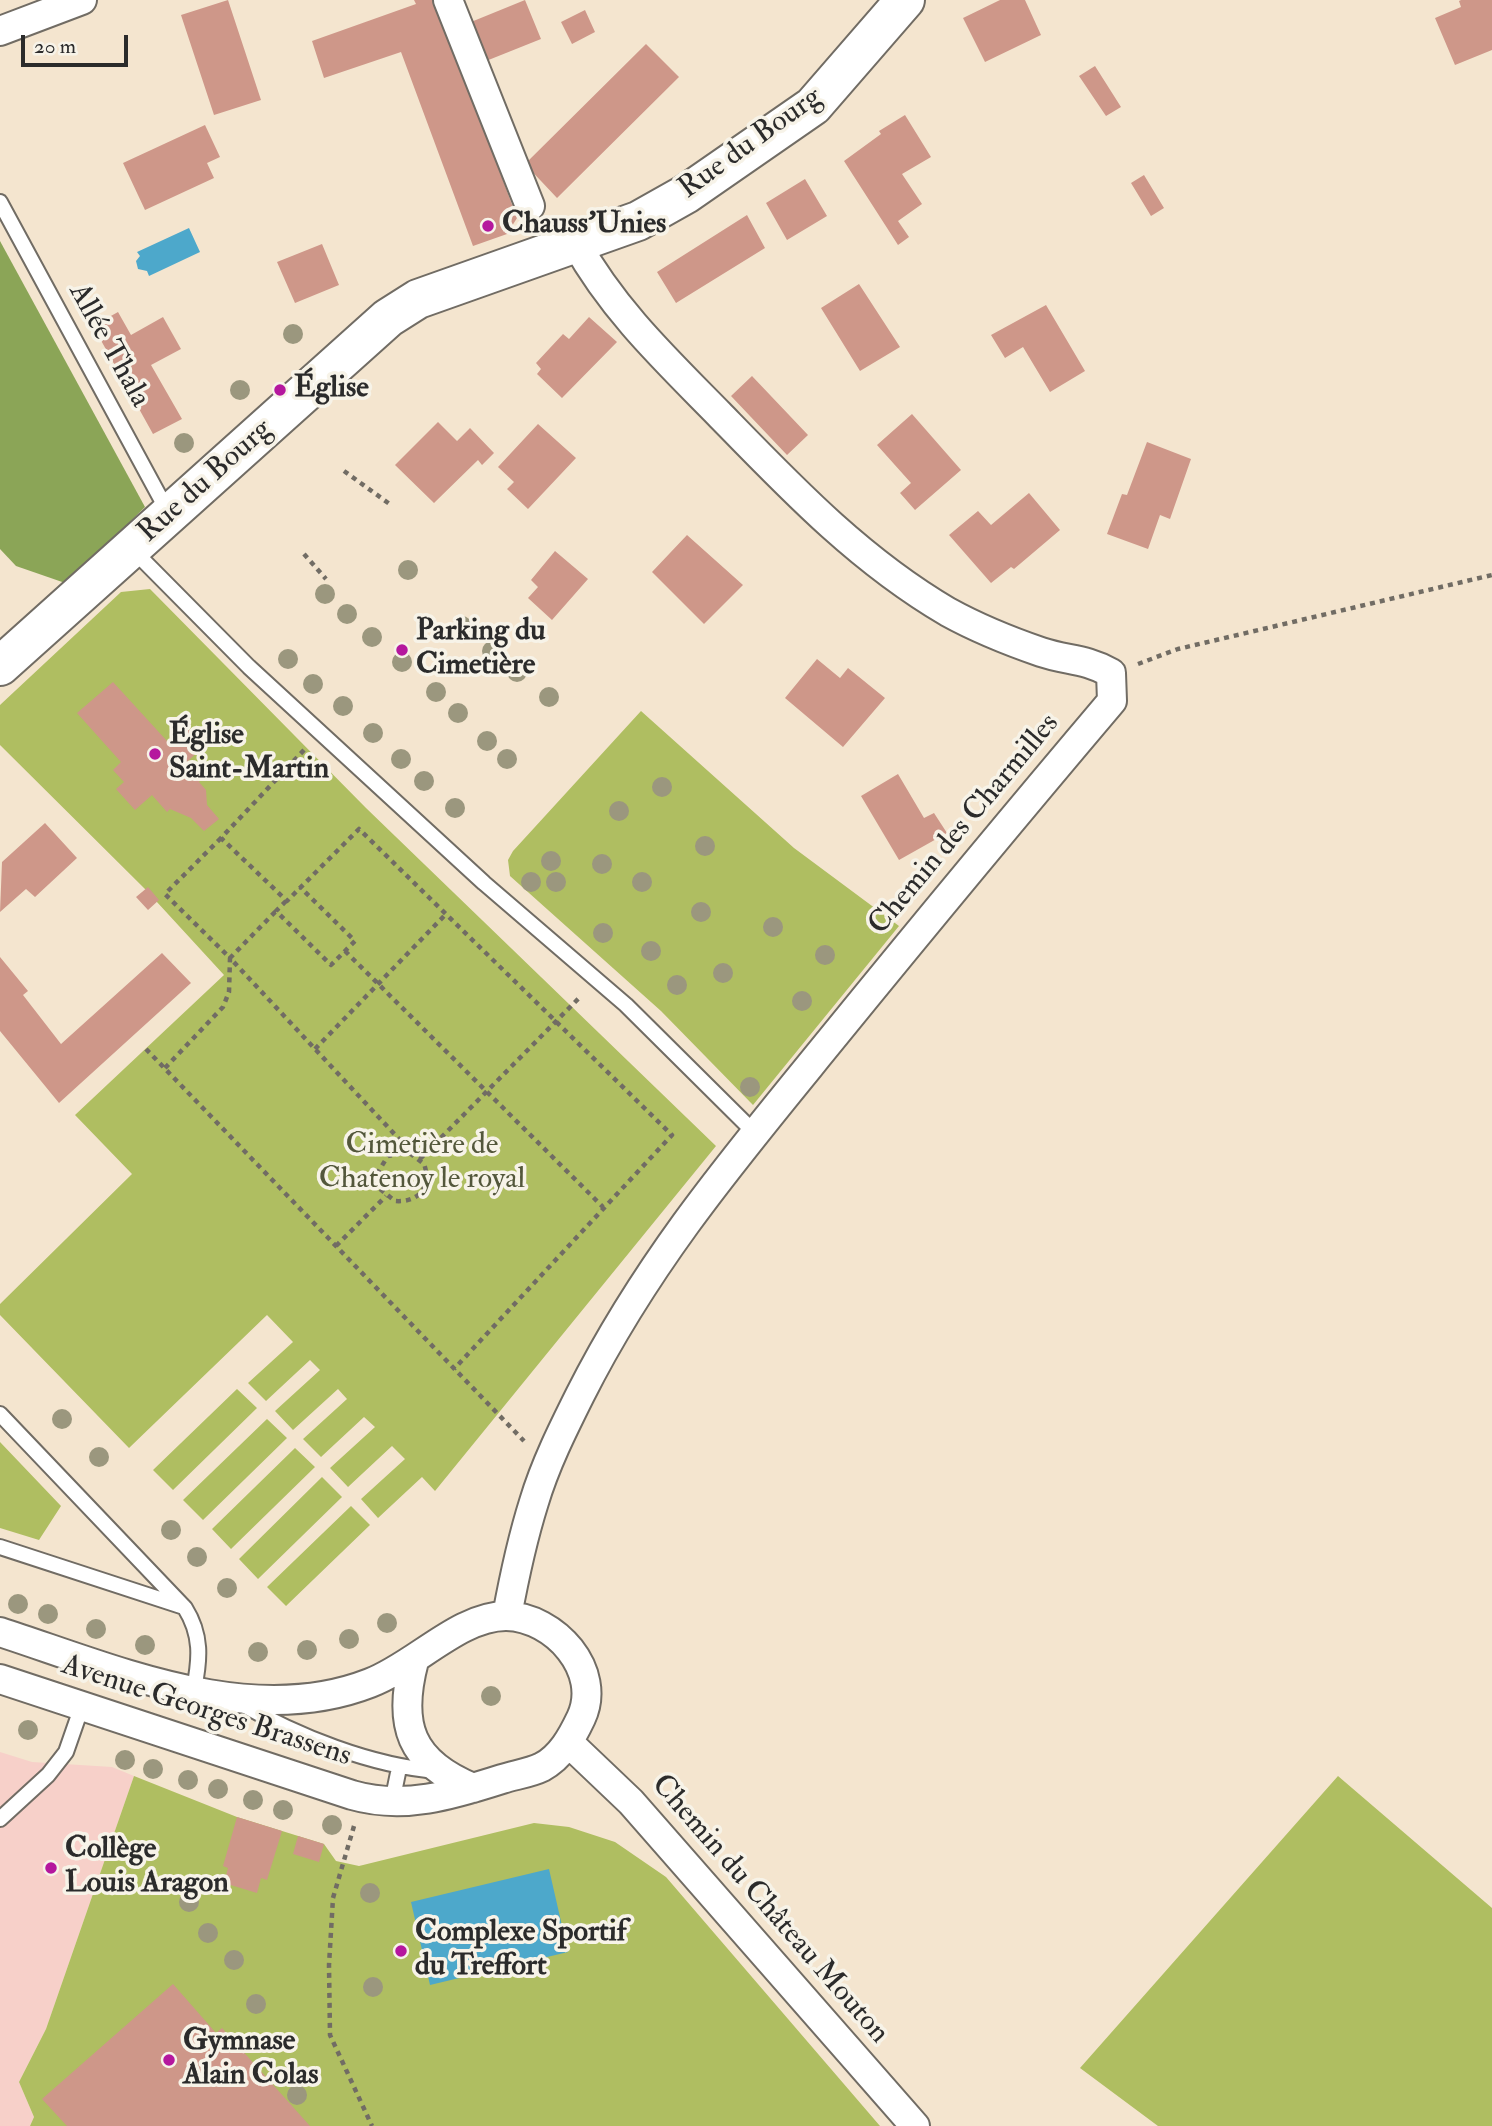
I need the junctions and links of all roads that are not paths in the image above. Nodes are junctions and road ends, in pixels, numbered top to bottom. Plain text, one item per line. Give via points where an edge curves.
1 (82, 0) edge
2 (448, 0) edge
3 (905, 0) edge
4 (0, 31) edge
5 (0, 202) edge
6 (530, 206) dead end
7 (576, 243) junction
8 (169, 514) junction
9 (131, 548) junction
10 (0, 666) edge
11 (755, 1133) junction
12 (0, 1414) edge
13 (0, 1547) edge
14 (185, 1608) junction
15 (507, 1616) junction
16 (0, 1632) edge
17 (414, 1661) junction
18 (0, 1679) edge
19 (194, 1689) junction
20 (230, 1697) junction
21 (82, 1706) junction
22 (568, 1742) junction
23 (399, 1768) junction
24 (439, 1772) junction
25 (473, 1788) junction
26 (391, 1802) junction
27 (0, 1819) edge
28 (915, 2126) edge

1 - 4 street
2 - 6 street
3 - 7 street, Rue du Bourg via 813,106 686,194 638,220
5 - 8 lane, Allée Thala
7 - 8 street, Rue du Bourg via 418,299 388,318
7 - 11 street, Chemin des Charmilles via 624,317 824,521 890,575 996,635 1044,653 1090,661 1111,674 1112,701 951,889
8 - 9 street, Rue du Bourg
9 - 10 street, Rue du Bourg
9 - 11 lane via 197,617 484,883 626,1005
11 - 15 street, Chemin des Charmilles via 682,1224 600,1357 534,1500
12 - 14 lane
13 - 14 lane
14 - 19 lane via 195,1624 201,1657
15 - 17 street, Avenue Georges Brassens via 480,1619
15 - 22 street, Avenue Georges Brassens via 530,1621 553,1635 574,1652 585,1672 588,1696
16 - 19 street, Avenue Georges Brassens
17 - 20 street, Avenue Georges Brassens via 397,1673 334,1695
17 - 24 street, Avenue Georges Brassens via 407,1687 412,1742
18 - 21 street, Avenue Georges Brassens
19 - 20 street, Avenue Georges Brassens
20 - 23 lane, Avenue Georges Brassens via 273,1723
21 - 26 street, Avenue Georges Brassens via 364,1798
21 - 27 lane via 65,1752 48,1775
22 - 25 street, Avenue Georges Brassens via 542,1767
22 - 28 street, Chemin du Château Mouton via 631,1802
23 - 24 lane, Avenue Georges Brassens
23 - 26 lane
24 - 25 street, Avenue Georges Brassens
25 - 26 street, Avenue Georges Brassens via 442,1797

